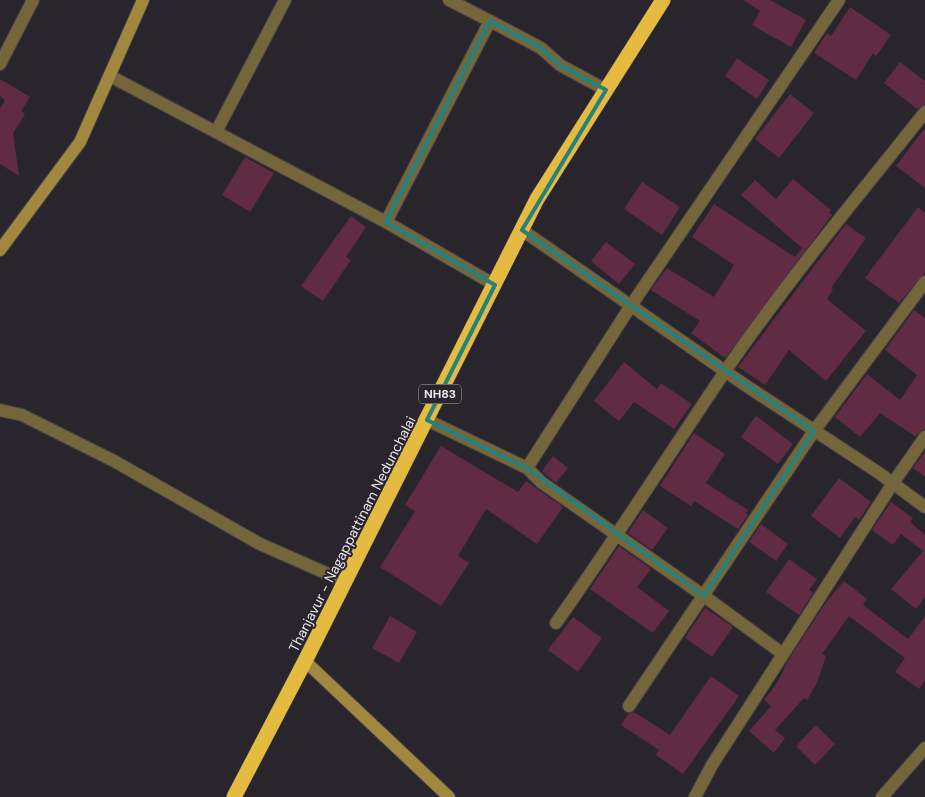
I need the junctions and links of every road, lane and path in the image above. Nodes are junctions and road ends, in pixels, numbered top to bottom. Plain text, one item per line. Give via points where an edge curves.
1 (143, 0) edge
2 (285, 0) edge
3 (449, 0) edge
4 (663, 0) edge
5 (839, 0) edge
6 (31, 1) edge
7 (490, 21) junction
8 (0, 64) edge
9 (110, 76) junction
10 (606, 90) junction
11 (925, 112) edge
12 (216, 132) junction
13 (386, 222) junction
14 (522, 230) junction
15 (0, 250) edge
16 (925, 282) edge
17 (494, 285) junction
18 (630, 307) junction
19 (725, 371) junction
20 (0, 410) edge
21 (428, 420) junction
22 (814, 431) junction
23 (925, 437) edge
24 (527, 468) junction
25 (892, 483) junction
26 (925, 507) edge
27 (618, 535) junction
28 (344, 581) junction
29 (704, 596) junction
30 (556, 623) dead end
31 (783, 654) junction
32 (306, 661) junction
33 (629, 706) dead end
34 (925, 748) edge
35 (234, 797) edge
36 (450, 797) edge
37 (695, 797) edge
38 (882, 797) edge

1 - 9 street
2 - 12 street
3 - 7 street
4 - 10 highway, Thanjavur - Nagappattinam Nedunchalai / NH83
5 - 18 street
6 - 8 street
7 - 10 street via 541,48 560,65
7 - 13 street
9 - 12 street
9 - 15 street via 80,142
10 - 14 highway, Thanjavur - Nagappattinam Nedunchalai / NH83 via 537,199
11 - 19 street via 816,248
12 - 13 street
13 - 17 street
14 - 17 highway, Thanjavur - Nagappattinam Nedunchalai / NH83
14 - 18 street
16 - 22 street
17 - 21 highway, Thanjavur - Nagappattinam Nedunchalai / NH83
18 - 19 street
18 - 24 street
19 - 22 street
19 - 27 street
20 - 28 street via 22,415 114,462 260,544
21 - 24 street
21 - 28 highway, Thanjavur - Nagappattinam Nedunchalai / NH83
22 - 25 street
22 - 29 street
23 - 25 street
24 - 27 street via 541,482
25 - 26 street
25 - 31 street
27 - 29 street
27 - 30 street
28 - 32 highway, Thanjavur - Nagappattinam Nedunchalai / NH83
29 - 31 street
29 - 33 street
31 - 37 street
32 - 35 highway, Thanjavur - Nagappattinam Nedunchalai / NH83
32 - 36 street
34 - 38 street

